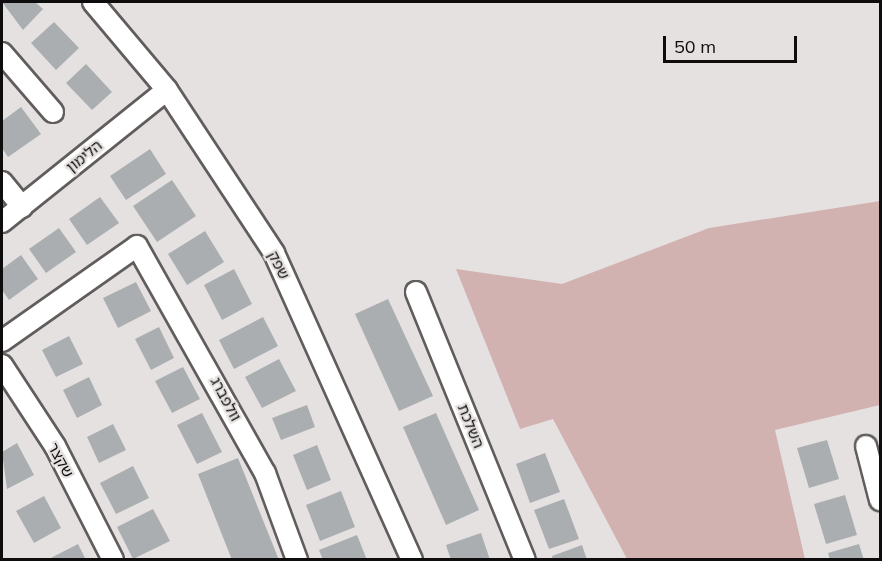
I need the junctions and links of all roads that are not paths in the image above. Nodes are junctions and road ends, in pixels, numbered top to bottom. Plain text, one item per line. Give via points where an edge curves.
1 (93, 2) edge
2 (4, 61) edge
3 (167, 90) junction
4 (53, 112) dead end
5 (2, 182) edge
6 (21, 207) junction
7 (2, 222) edge
8 (416, 292) dead end
9 (2, 341) edge
10 (2, 365) edge
11 (866, 446) dead end
12 (880, 500) edge
13 (113, 560) edge
14 (297, 560) edge
15 (412, 560) edge
16 (525, 560) edge

1 - 3 street, שפק
2 - 4 street
3 - 6 street, הלימון
3 - 15 street, שפק via 273,253
5 - 6 street
6 - 7 street, הלימון
8 - 16 street, השלכת
9 - 14 street, וולפברג via 137,246 265,473
10 - 13 street, שקצר via 55,446
11 - 12 street

